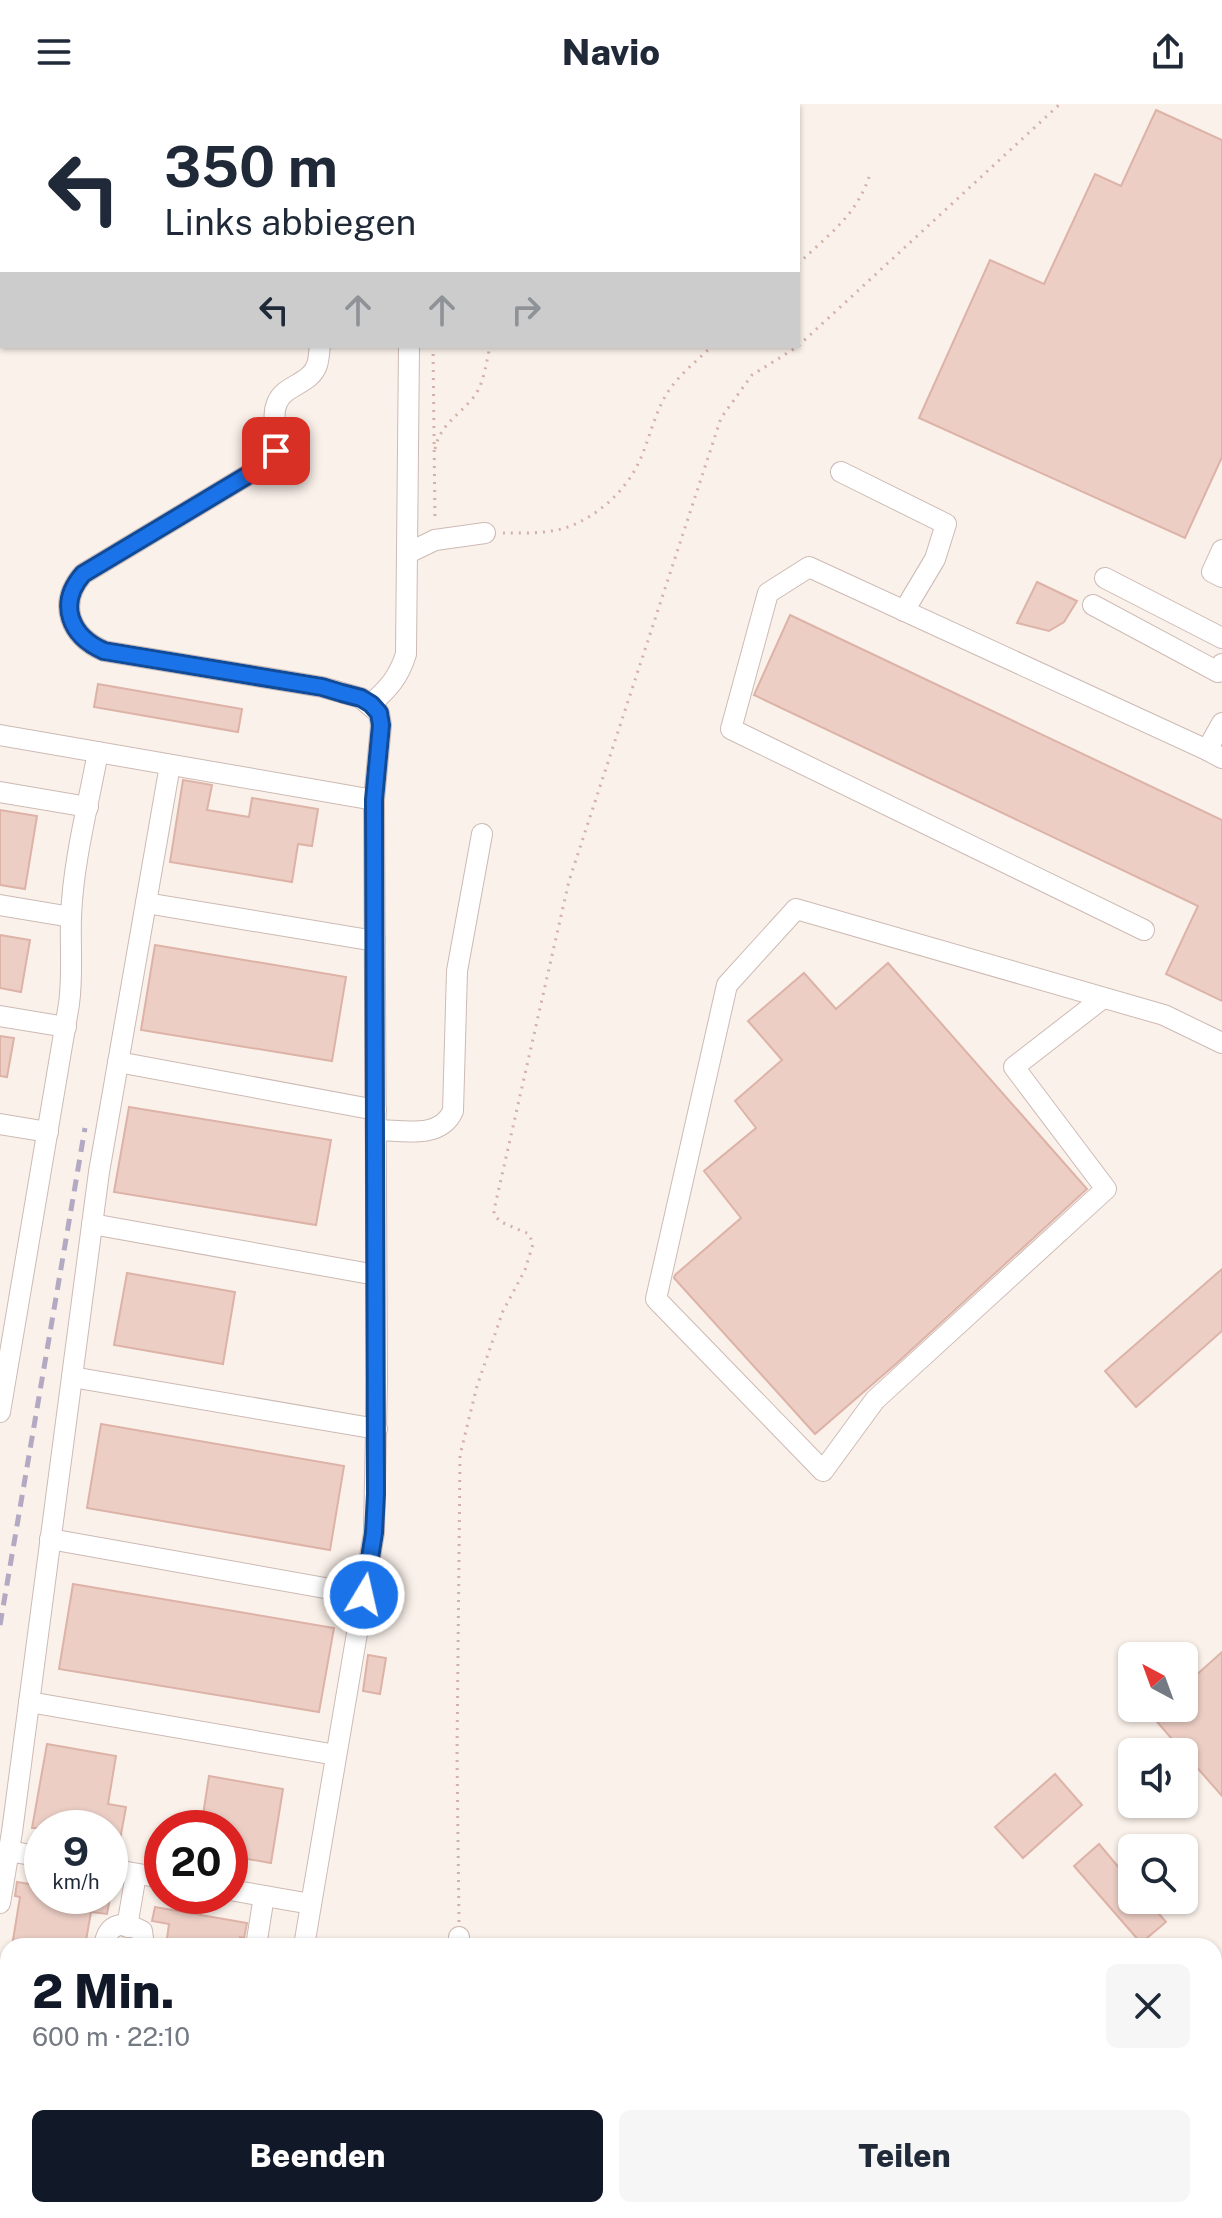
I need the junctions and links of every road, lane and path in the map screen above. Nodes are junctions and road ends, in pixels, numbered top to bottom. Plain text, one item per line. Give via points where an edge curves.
1 (1060, 104) edge
2 (871, 171) dead end
3 (800, 262) edge
4 (800, 344) edge
5 (320, 348) edge
6 (433, 348) edge
7 (489, 348) edge
8 (710, 348) edge
9 (795, 348) edge
10 (408, 349) edge
11 (433, 459) junction
12 (841, 472) dead end
13 (485, 533) joint
14 (437, 539) junction
15 (1222, 550) edge
16 (408, 553) junction
17 (1222, 577) edge
18 (1105, 578) dead end
19 (1093, 605) dead end
20 (904, 611) junction
21 (1222, 638) edge
22 (1222, 664) edge
23 (371, 704) junction
24 (1222, 723) edge
25 (0, 735) edge
26 (98, 752) junction
27 (1214, 754) edge
28 (170, 765) junction
29 (0, 792) edge
30 (374, 800) junction
31 (88, 807) junction
32 (482, 834) dead end
33 (146, 903) junction
34 (0, 905) edge
35 (71, 917) junction
36 (1144, 930) dead end
37 (375, 941) junction
38 (1103, 998) junction
39 (0, 1016) edge
40 (66, 1027) junction
41 (1222, 1043) edge
42 (118, 1062) junction
43 (376, 1120) junction
44 (0, 1124) edge
45 (48, 1132) junction
46 (92, 1224) junction
47 (376, 1275) junction
48 (72, 1377) junction
49 (0, 1412) edge
50 (377, 1429) junction
51 (50, 1539) junction
52 (364, 1595) junction
53 (29, 1702) junction
54 (336, 1755) junction
55 (9, 1851) junction
56 (24, 1854) edge
57 (128, 1872) edge
58 (136, 1874) junction
59 (144, 1875) edge
60 (248, 1893) edge
61 (264, 1896) junction
62 (0, 1903) edge
63 (311, 1904) junction
64 (127, 1927) junction
65 (106, 1938) edge
66 (143, 1938) edge
67 (257, 1938) edge
68 (305, 1938) edge
69 (459, 1938) edge

1 - 4 path
2 - 3 path via 847,218
5 - 23 street via 312,375 279,398 279,441 271,460 83,574 70,595 70,617 82,638 104,651 322,687
6 - 11 path
7 - 11 path via 473,399 439,433
8 - 13 path via 664,397 639,463 603,507 549,531
9 - 69 path via 752,375 721,418 569,881 494,1210 501,1222 529,1234 533,1244 477,1386 460,1455
10 - 16 street
11 - 14 path
12 - 20 street via 946,524 935,559
13 - 14 street
14 - 16 street
15 - 17 street via 1212,572
16 - 23 street via 406,654 393,684
18 - 21 street
19 - 22 street via 1218,672
20 - 27 street
20 - 36 street via 809,567 768,593 731,729
23 - 30 street via 381,725
24 - 27 street
25 - 26 street
26 - 28 street
26 - 31 street
28 - 30 street
28 - 33 street
29 - 31 street
30 - 37 street
31 - 35 street
32 - 43 street via 457,971 453,1111 437,1129 428,1131
33 - 37 street
33 - 42 street
34 - 35 street
35 - 40 street
37 - 43 street
38 - 38 street via 796,909 727,985 656,1299 823,1471 875,1400 1106,1189 1014,1067
38 - 41 street via 1164,1015
39 - 40 street
40 - 45 street
42 - 43 street
42 - 46 street
43 - 47 street
44 - 45 street
45 - 49 street
46 - 47 street
46 - 48 street
47 - 50 street
48 - 50 street
48 - 51 street
50 - 52 street via 374,1533
51 - 52 street
51 - 53 street
52 - 54 street
53 - 54 street
53 - 55 street
54 - 63 street
55 - 56 street
55 - 62 street
57 - 58 street
58 - 59 street
58 - 64 street
60 - 61 street
61 - 63 street
61 - 67 street
63 - 68 street
64 - 65 street via 113,1927
64 - 66 street via 142,1931

